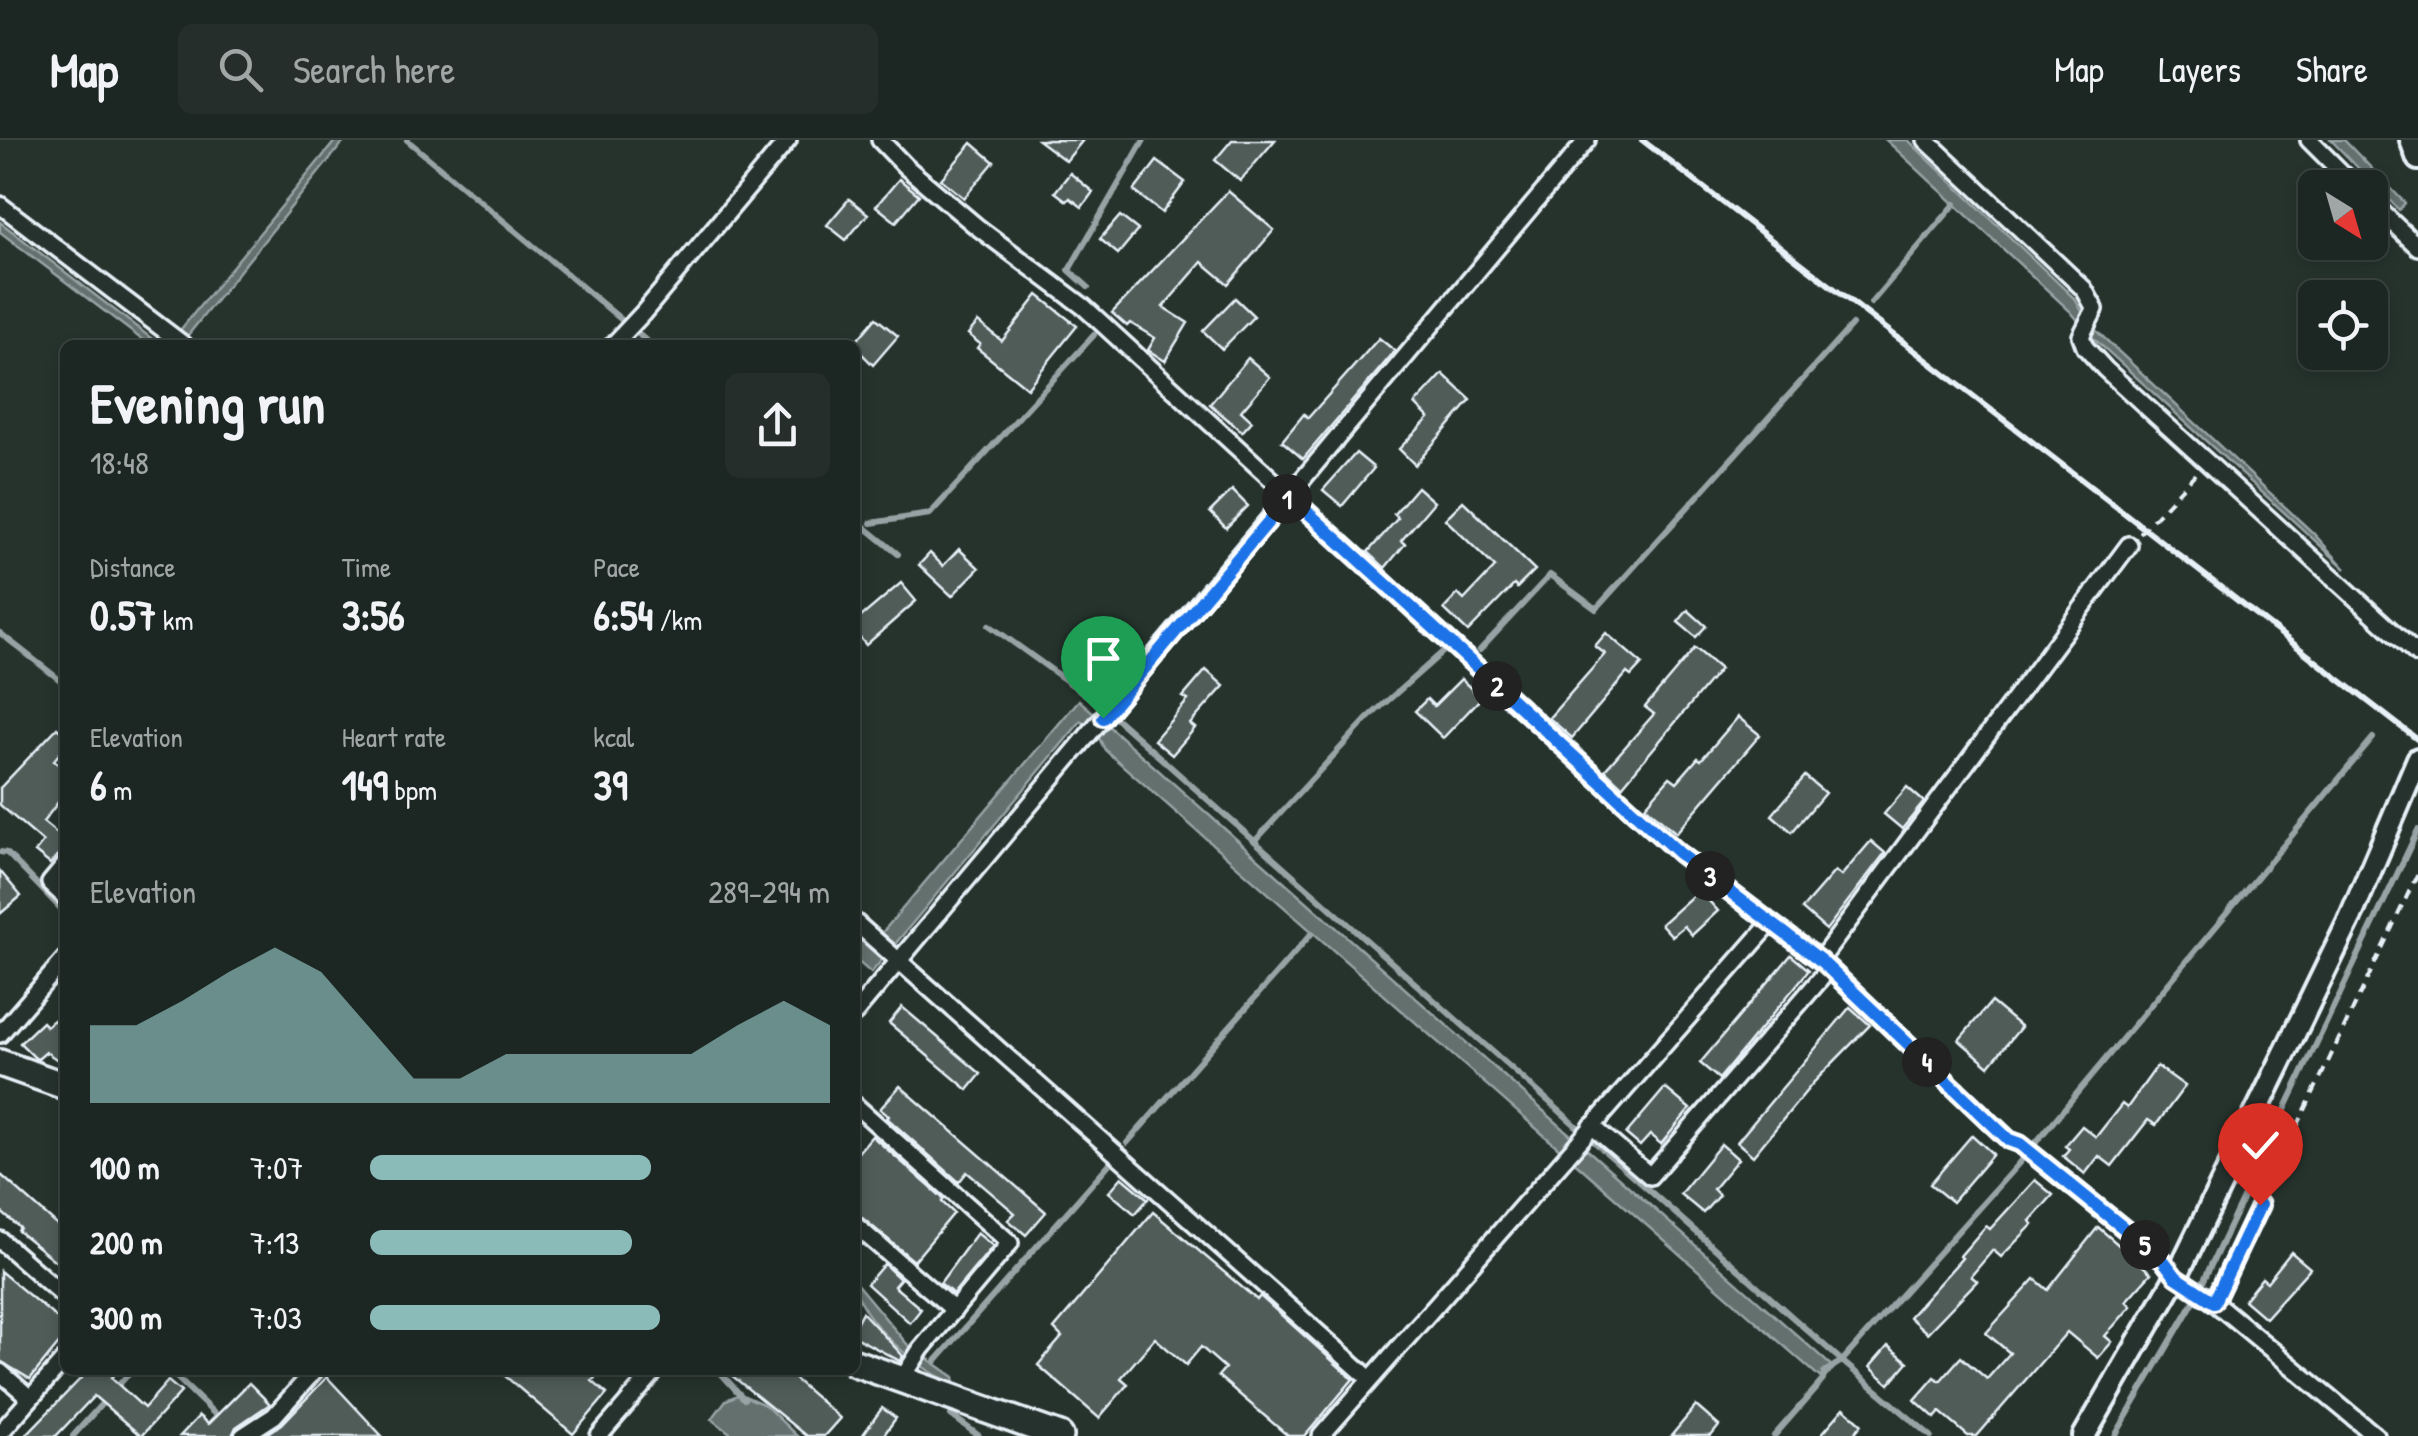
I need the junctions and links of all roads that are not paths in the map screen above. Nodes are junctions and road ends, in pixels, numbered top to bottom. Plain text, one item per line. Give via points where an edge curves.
1 (788, 140) edge
2 (880, 140) edge
3 (1587, 140) edge
4 (1926, 140) edge
5 (2309, 140) edge
6 (2412, 140) edge
7 (2418, 160) edge
8 (2338, 170) edge
9 (0, 205) edge
10 (2388, 218) edge
11 (2418, 247) edge
12 (177, 340) edge
13 (618, 340) edge
14 (1290, 496) junction
15 (2129, 545) road end
16 (2418, 655) edge
17 (2418, 759) edge
18 (60, 871) edge
19 (60, 892) edge
20 (1770, 924) junction
21 (860, 927) edge
22 (899, 961) junction
23 (60, 964) edge
24 (1824, 965) junction
25 (860, 1007) edge
26 (2, 1027) edge
27 (0, 1063) edge
28 (60, 1084) edge
29 (860, 1109) edge
30 (1592, 1126) junction
31 (2260, 1205) road end
32 (860, 1228) edge
33 (0, 1240) edge
34 (2176, 1277) junction
35 (60, 1293) edge
36 (2214, 1302) junction
37 (954, 1310) junction
38 (860, 1364) edge
39 (60, 1365) edge
40 (0, 1372) edge
41 (905, 1373) junction
42 (311, 1375) edge
43 (652, 1375) edge
44 (1370, 1379) junction
45 (30, 1398) junction
46 (0, 1433) edge
47 (243, 1436) edge
48 (599, 1436) edge
49 (1060, 1436) edge
50 (1321, 1436) edge
51 (2084, 1436) edge
52 (2376, 1436) edge

1 - 13 street
2 - 14 street via 976,226 1084,306
3 - 14 street
4 - 16 street via 2094,302 2085,347 2095,358
5 - 8 street
6 - 7 street
9 - 12 street
10 - 11 street
14 - 20 street via 1679,853
14 - 22 street
15 - 24 street
17 - 34 street via 2348,923
18 - 19 street via 50,882
20 - 24 street
20 - 30 street
21 - 22 street
22 - 25 street
22 - 44 street
23 - 26 street
24 - 30 street via 1650,1176
24 - 34 street via 2009,1140
27 - 28 highway
29 - 37 street via 1010,1244
30 - 44 street
31 - 36 street
32 - 37 street
33 - 35 street
34 - 36 street
34 - 51 street
36 - 52 street
37 - 41 street
38 - 41 highway
39 - 45 street
40 - 45 street
41 - 49 highway
42 - 47 street via 274,1416
43 - 48 street
44 - 50 street
45 - 46 street

